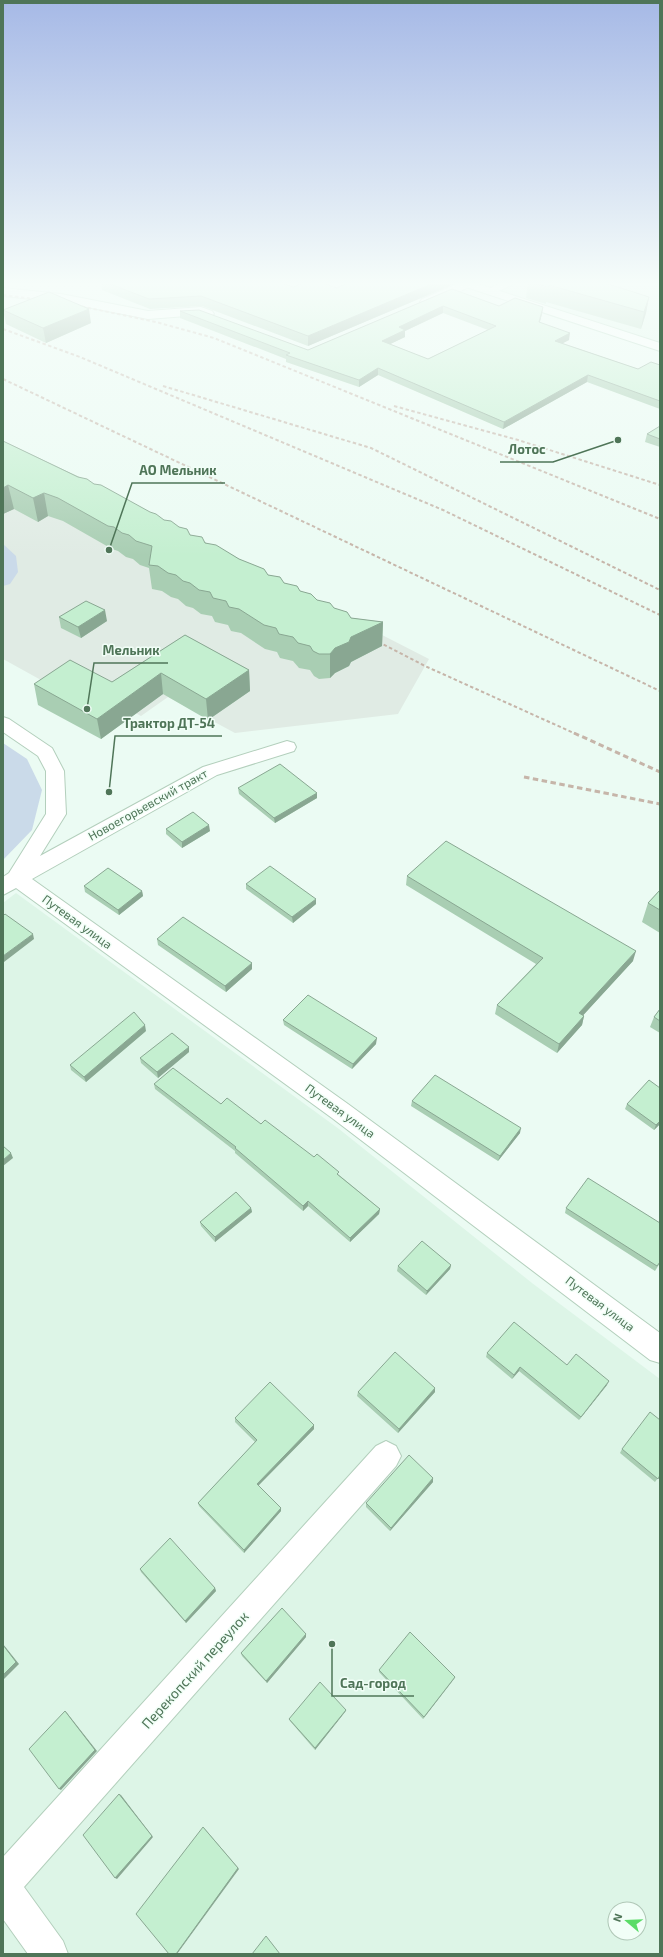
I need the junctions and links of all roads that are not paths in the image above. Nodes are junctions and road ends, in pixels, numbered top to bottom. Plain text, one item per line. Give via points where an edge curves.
1 (3, 723) edge
2 (287, 747) dead end
3 (9, 883) edge
4 (660, 1350) edge
5 (386, 1456) dead end
6 (3, 1883) edge
7 (3, 1888) edge
8 (50, 1954) edge

1 - 3 street via 45,752 55,771 56,814
2 - 3 street, Новоегорьевский тракт via 210,771
3 - 4 street, Путевая улица via 340,1111
5 - 6 street, Перекопский переулок
7 - 8 street

